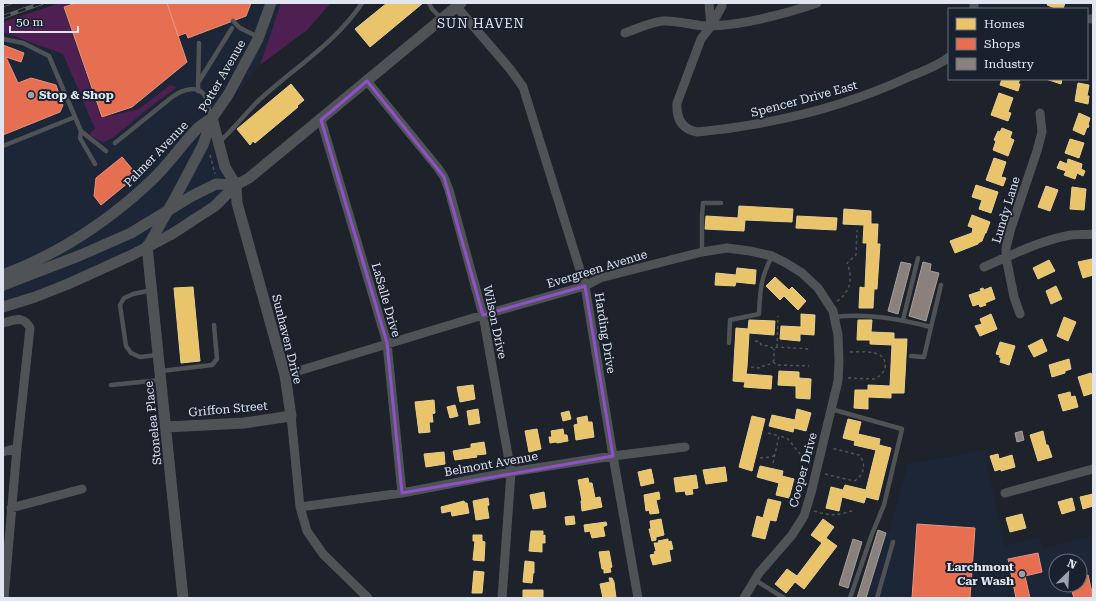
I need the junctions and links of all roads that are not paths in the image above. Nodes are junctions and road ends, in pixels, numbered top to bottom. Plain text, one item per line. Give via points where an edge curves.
1 (271, 3) edge
2 (362, 3) edge
3 (429, 3) edge
4 (709, 3) edge
5 (722, 3) edge
6 (817, 3) edge
7 (457, 4) edge
8 (442, 19) junction
9 (234, 21) dead end
10 (711, 26) junction
11 (232, 28) dead end
12 (625, 33) dead end
13 (259, 37) junction
14 (3, 39) edge
15 (199, 43) dead end
16 (948, 57) edge
17 (367, 81) junction
18 (198, 83) junction
19 (198, 91) junction
20 (1040, 113) dead end
21 (75, 117) junction
22 (212, 118) junction
23 (321, 120) junction
24 (81, 131) junction
25 (115, 143) dead end
26 (218, 143) junction
27 (3, 146) edge
28 (106, 151) dead end
29 (95, 164) dead end
30 (236, 185) junction
31 (721, 203) dead end
32 (168, 211) junction
33 (1093, 234) edge
34 (148, 246) junction
35 (702, 252) junction
36 (772, 256) junction
37 (1006, 257) junction
38 (918, 258) dead end
39 (984, 267) dead end
40 (3, 275) edge
41 (3, 285) edge
42 (941, 285) dead end
43 (585, 286) junction
44 (152, 290) junction
45 (3, 307) edge
46 (1020, 314) dead end
47 (483, 315) junction
48 (834, 317) junction
49 (903, 320) junction
50 (3, 323) edge
51 (214, 326) dead end
52 (931, 327) junction
53 (387, 343) junction
54 (729, 343) dead end
55 (159, 355) junction
56 (911, 356) dead end
57 (285, 375) junction
58 (161, 376) junction
59 (111, 385) dead end
60 (832, 406) junction
61 (291, 416) junction
62 (167, 428) junction
63 (686, 447) dead end
64 (17, 448) junction
65 (3, 452) edge
66 (612, 456) junction
67 (1093, 469) edge
68 (511, 472) junction
69 (82, 489) dead end
70 (402, 493) junction
71 (1005, 493) dead end
72 (300, 507) junction
73 (11, 508) junction
74 (893, 542) dead end
75 (6, 554) edge
76 (755, 580) junction
77 (4, 598) edge
78 (183, 598) edge
79 (368, 598) edge
80 (502, 598) edge
81 (638, 598) edge
82 (744, 598) edge
83 (784, 598) edge
84 (850, 598) edge
85 (877, 598) edge

1 - 13 street, Potter Avenue
2 - 26 lane via 351,20 256,103
3 - 8 lane
4 - 10 street
5 - 10 street
6 - 10 street via 748,21
7 - 8 street
7 - 43 street, Harding Drive via 523,87
8 - 17 street
9 - 13 lane via 240,28
10 - 12 street via 665,21 654,22
10 - 16 street, Spencer Drive East via 701,40 677,103 676,112 683,126 690,131 744,127 838,105 892,86
11 - 18 lane
13 - 22 street, Potter Avenue via 228,95
14 - 21 lane via 23,43 49,56
15 - 18 lane
17 - 23 street
17 - 47 street, Wilson Drive via 444,177
18 - 19 lane
19 - 22 lane via 205,97
19 - 25 lane via 181,91
20 - 37 street, Lundy Lane via 1042,132 1011,228
21 - 24 lane
21 - 27 lane
22 - 26 street, Sunhaven Drive
22 - 32 street, Potter Avenue via 202,145
22 - 40 street, Palmer Avenue via 196,130 152,179 102,220 46,255
23 - 30 street via 249,178
23 - 53 street, LaSalle Drive
24 - 28 lane
24 - 29 lane via 80,138
26 - 30 street, Sunhaven Drive via 225,167
30 - 32 street via 216,184
30 - 34 street via 215,206
30 - 57 street, Sunhaven Drive via 237,202
31 - 35 lane via 703,203
32 - 34 street, Potter Avenue
32 - 41 street via 131,233
33 - 37 street via 1054,240
34 - 44 street, Stonelea Place
34 - 45 street via 68,284
35 - 36 street, Evergreen Avenue via 727,248
35 - 43 street, Evergreen Avenue via 600,278
36 - 48 street, Evergreen Avenue via 802,273 818,288 833,311
36 - 54 lane via 760,288 759,314 730,320
37 - 39 street
37 - 46 street, Lundy Lane
38 - 49 lane
42 - 52 lane
43 - 47 street, Evergreen Avenue
43 - 66 street, Harding Drive
44 - 55 street, Stonelea Place
44 - 55 lane via 132,294 124,298 120,305 124,338 131,353 140,357
47 - 53 street, Evergreen Avenue
47 - 68 street, Wilson Drive
48 - 49 lane via 874,316
48 - 60 street, Evergreen Avenue via 839,362
49 - 52 lane
50 - 64 street via 16,319 23,320 30,328
51 - 58 lane via 217,359 212,365
52 - 56 lane via 924,357
53 - 57 street, Evergreen Avenue
53 - 70 street, LaSalle Drive
55 - 58 street, Stonelea Place
57 - 61 street, Sunhaven Drive
58 - 59 lane
58 - 62 street, Stonelea Place
60 - 76 street, Cooper Drive via 804,516 792,535
60 - 84 lane via 902,429 884,505
61 - 62 street, Griffon Street via 244,423
61 - 72 street, Sunhaven Drive
62 - 78 street, Stonelea Place
63 - 66 street, Belmont Avenue
64 - 65 street
64 - 73 street
66 - 68 street, Belmont Avenue
66 - 81 street, Harding Drive
67 - 71 street
68 - 70 street, Belmont Avenue
68 - 80 street, Wilson Drive
69 - 73 street
70 - 72 street, Belmont Avenue
72 - 79 street, Sunhaven Drive via 312,540
73 - 75 street
74 - 85 lane
75 - 77 street
76 - 82 street, Cooper Drive
76 - 83 lane

